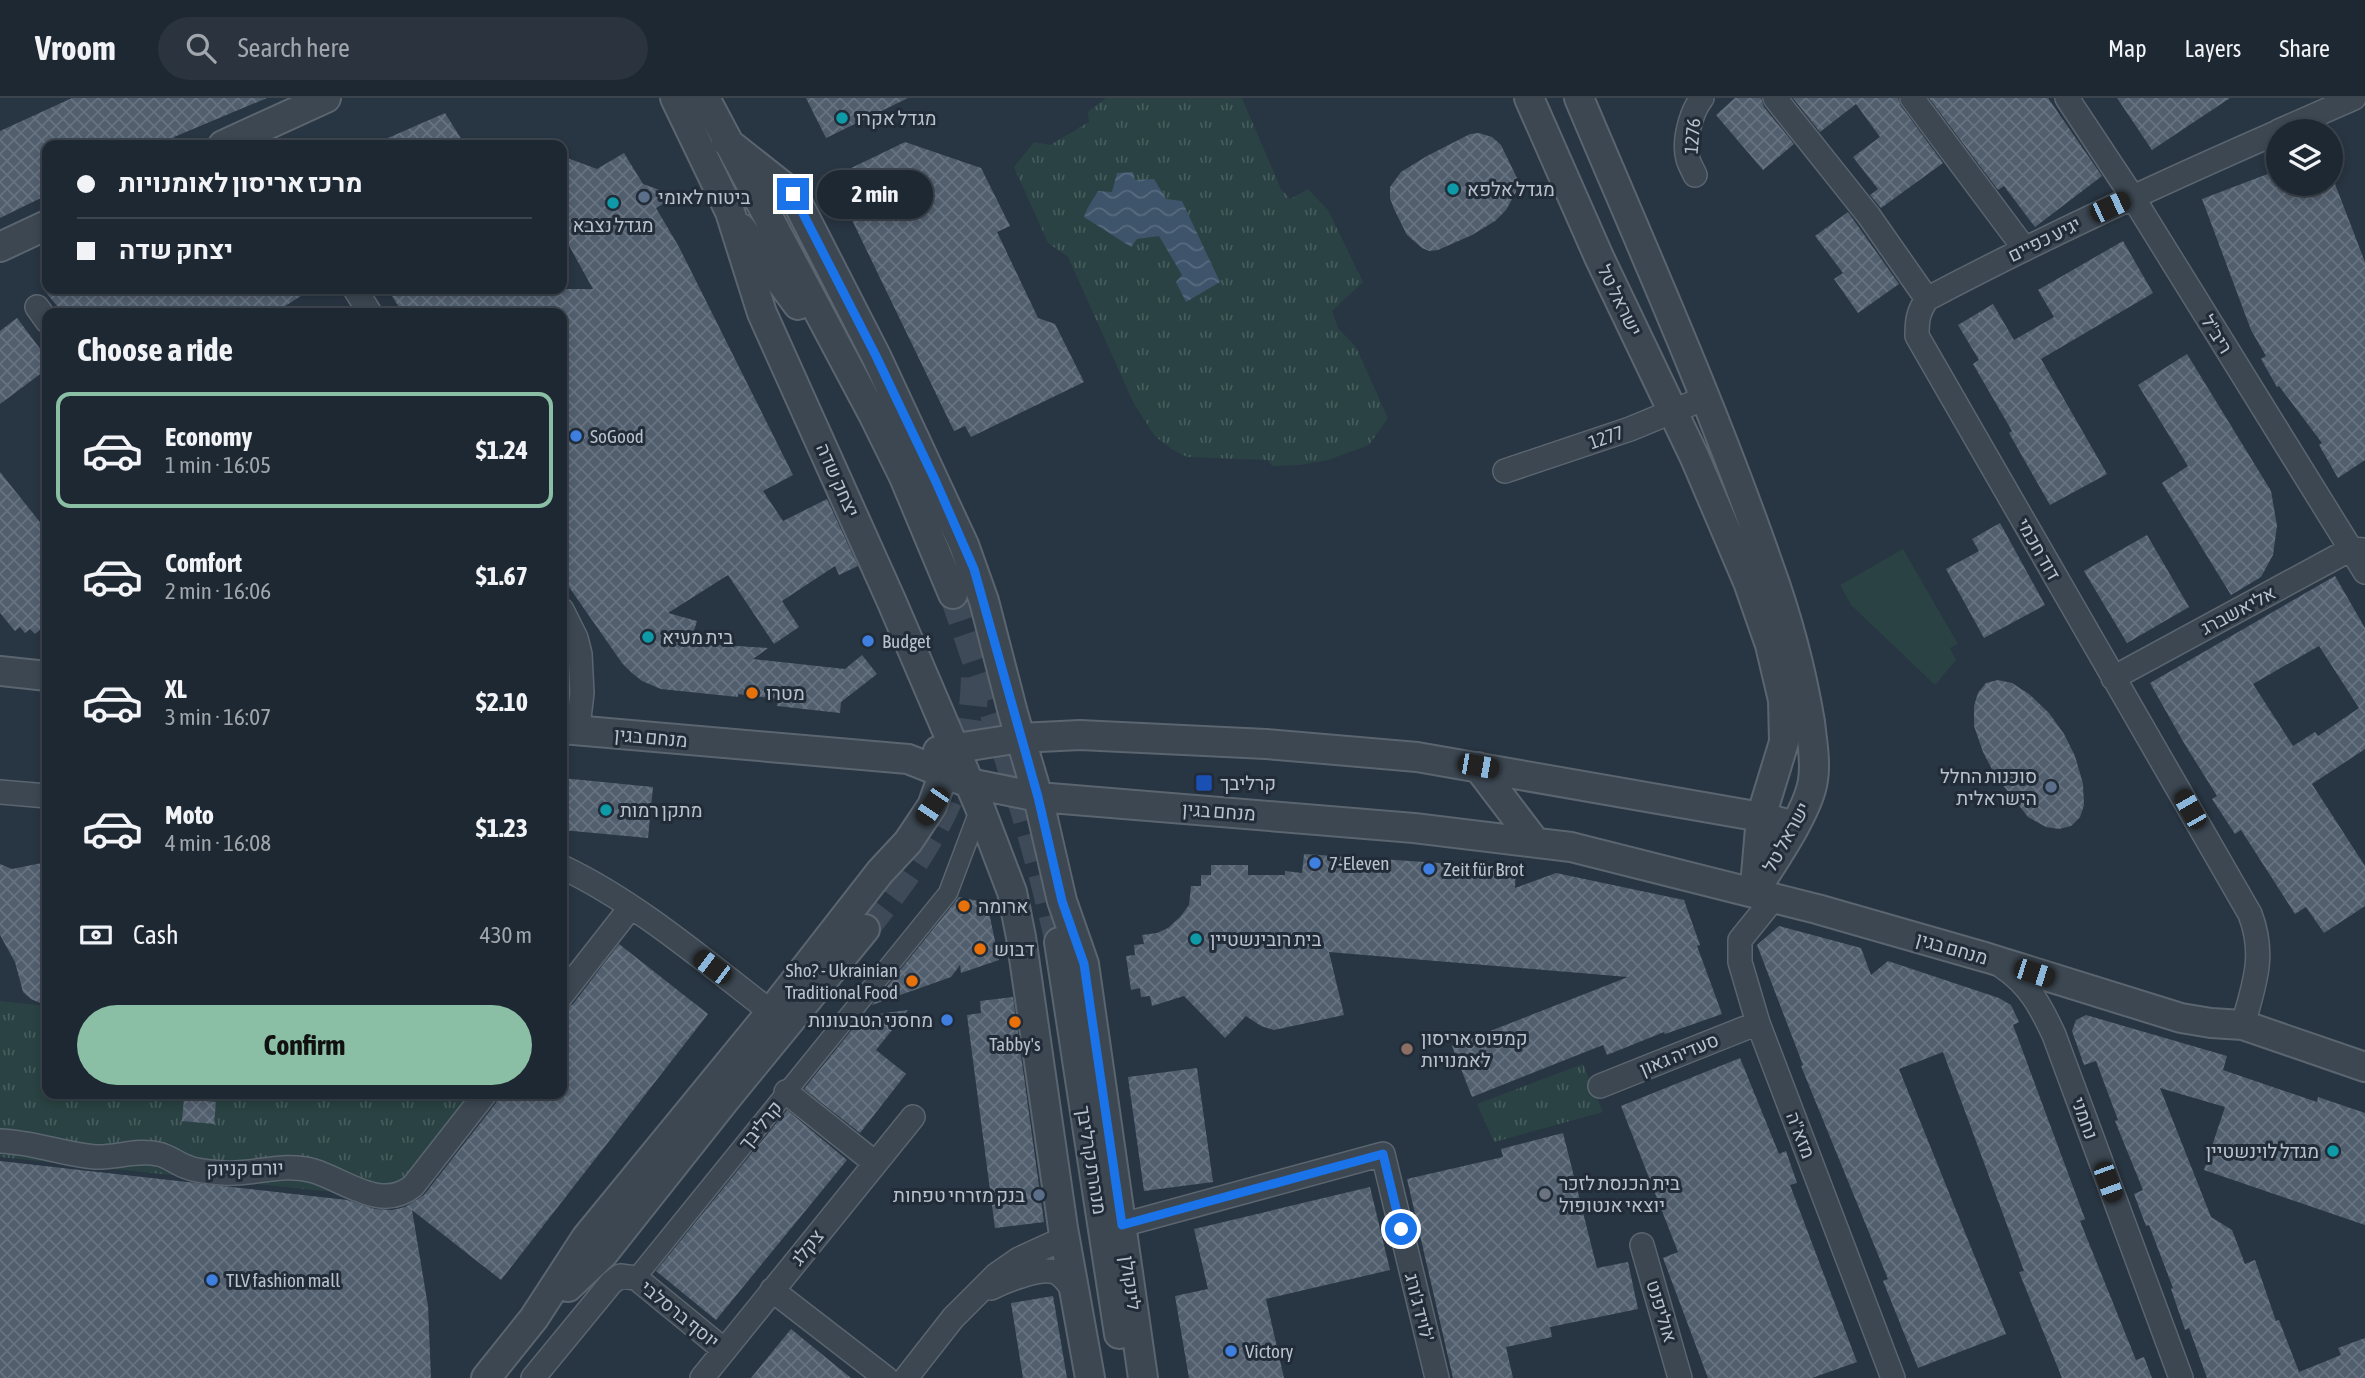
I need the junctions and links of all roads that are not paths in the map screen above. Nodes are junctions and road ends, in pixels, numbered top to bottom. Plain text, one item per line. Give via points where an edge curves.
1 (326, 98) edge
2 (675, 98) edge
3 (705, 98) edge
4 (1530, 98) edge
5 (1579, 98) edge
6 (1702, 98) edge
7 (1774, 98) edge
8 (1912, 98) edge
9 (2067, 98) edge
10 (2354, 98) edge
11 (2306, 119) edge
12 (2266, 137) edge
13 (258, 138) edge
14 (726, 141) junction
15 (1695, 175) dead end
16 (2132, 197) junction
17 (730, 212) junction
18 (42, 227) edge
19 (0, 247) edge
20 (2024, 248) junction
21 (1927, 299) junction
22 (861, 392) junction
23 (1705, 398) junction
24 (1674, 411) junction
25 (1505, 471) dead end
26 (2358, 550) edge
27 (2365, 572) edge
28 (953, 593) tunnel mouth
29 (567, 620) edge
30 (0, 671) edge
31 (42, 675) edge
32 (2113, 678) junction
33 (567, 727) edge
34 (567, 729) edge
35 (1020, 738) junction
36 (953, 747) junction
37 (908, 759) junction
38 (1478, 766) junction
39 (957, 778) junction
40 (0, 792) edge
41 (42, 796) edge
42 (1038, 797) junction
43 (980, 808) junction
44 (1761, 817) junction
45 (1794, 826) junction
46 (1535, 842) junction
47 (567, 869) edge
48 (1764, 895) junction
49 (631, 907) junction
50 (865, 929) tunnel mouth
51 (1059, 942) tunnel mouth
52 (1988, 958) junction
53 (567, 989) edge
54 (771, 1012) junction
55 (1758, 1023) junction
56 (2243, 1025) junction
57 (2365, 1067) edge
58 (1600, 1086) dead end
59 (786, 1092) junction
60 (481, 1099) edge
61 (913, 1117) dead end
62 (0, 1141) edge
63 (875, 1164) junction
64 (1122, 1225) junction
65 (1063, 1228) junction
66 (1642, 1245) dead end
67 (636, 1278) junction
68 (772, 1290) junction
69 (1074, 1291) junction
70 (974, 1299) junction
71 (534, 1318) junction
72 (724, 1350) junction
73 (494, 1367) edge
74 (531, 1378) edge
75 (702, 1378) edge
76 (886, 1378) edge
77 (906, 1378) edge
78 (1090, 1378) edge
79 (1128, 1378) edge
80 (1143, 1378) edge
81 (1437, 1378) edge
82 (1680, 1378) edge
83 (1893, 1378) edge
84 (2181, 1378) edge

1 - 13 street
2 - 17 street, יצחק שדה
3 - 14 street, יצחק שדה
4 - 24 street, ישראל טל
5 - 23 street, ישראל טל
6 - 15 street, 1276 via 1693,110 1689,130 1687,158
7 - 21 street via 1869,216
8 - 20 street
9 - 16 street, ריב"ל
10 - 11 street, יגיע כפיים
12 - 16 street, יגיע כפיים
14 - 22 street, יצחק שדה
14 - 35 street, יצחק שדה via 793,194 861,324 974,569
16 - 20 street, יגיע כפיים
16 - 26 street, ריב"ל
17 - 22 street, יצחק שדה
17 - 36 street, יצחק שדה via 762,313
18 - 19 street
20 - 21 street, יגיע כפיים
21 - 32 street, דוד חכמי via 1918,311 1917,335
22 - 28 street, יצחק שדה via 904,477
23 - 24 street, 1277
23 - 45 street, ישראל טל via 1761,542 1801,672 1814,778
24 - 25 street, 1277
24 - 44 street, ישראל טל via 1757,607 1783,699 1784,742
26 - 27 street, ריב"ל
26 - 32 street, אליאשברג
29 - 33 street via 580,654 582,692 581,712
30 - 31 street
32 - 56 street, דוד חכמי via 2242,897 2256,929 2259,967
34 - 37 street, מנחם בגין
35 - 36 street, מנחם בגין
35 - 38 street, מנחם בגין via 1080,735 1266,744
35 - 42 street, לינקולן
36 - 37 street, מנחם בגין
36 - 39 street
37 - 39 street, מנחם בגין
38 - 44 street, מנחם בגין
38 - 46 street
39 - 42 street, מנחם בגין
39 - 43 street
39 - 54 street
40 - 41 street
42 - 46 street, מנחם בגין
42 - 64 street, לינקולן via 1062,901 1084,964
43 - 59 street, קרליבך via 948,892
43 - 65 street via 1015,903
44 - 45 street, מנחם בגין
44 - 48 street, ישראל טל
45 - 48 street, ישראל טל
46 - 48 street, מנחם בגין
47 - 49 street
48 - 52 street, מנחם בגין
48 - 55 street, מזא''ה via 1740,940 1740,962
49 - 53 street
49 - 54 street
50 - 71 street via 603,1254
51 - 79 street, מנהרת קרליבך
52 - 56 street, מנחם בגין via 2181,1018
52 - 84 street, נחמני via 2026,985 2049,1023
54 - 71 street via 586,1238
55 - 58 street, סעדיה גאון
55 - 83 street, מזא''ה
56 - 57 street, מנחם בגין
59 - 63 street
59 - 67 street, קרליבך
60 - 62 street, יורם קניוק via 413,1186 385,1198 313,1171 285,1166 227,1173 190,1169 154,1153 72,1155 34,1144
61 - 63 street, צקלג
63 - 68 street, צקלג
64 - 80 street, לינקולן
64 - 81 street, לויד ג'ורג' via 1383,1154
65 - 69 street
65 - 70 street via 1056,1241 1006,1266
66 - 82 street, אוליפנט
67 - 72 street, יוסף ברסלבי
67 - 74 street via 616,1278
68 - 72 street, צקלג
68 - 76 street
69 - 70 street via 1061,1275 1044,1271 1006,1281
69 - 78 street
70 - 77 street via 953,1318
71 - 73 street
72 - 75 street, צקלג
73 - 74 street

